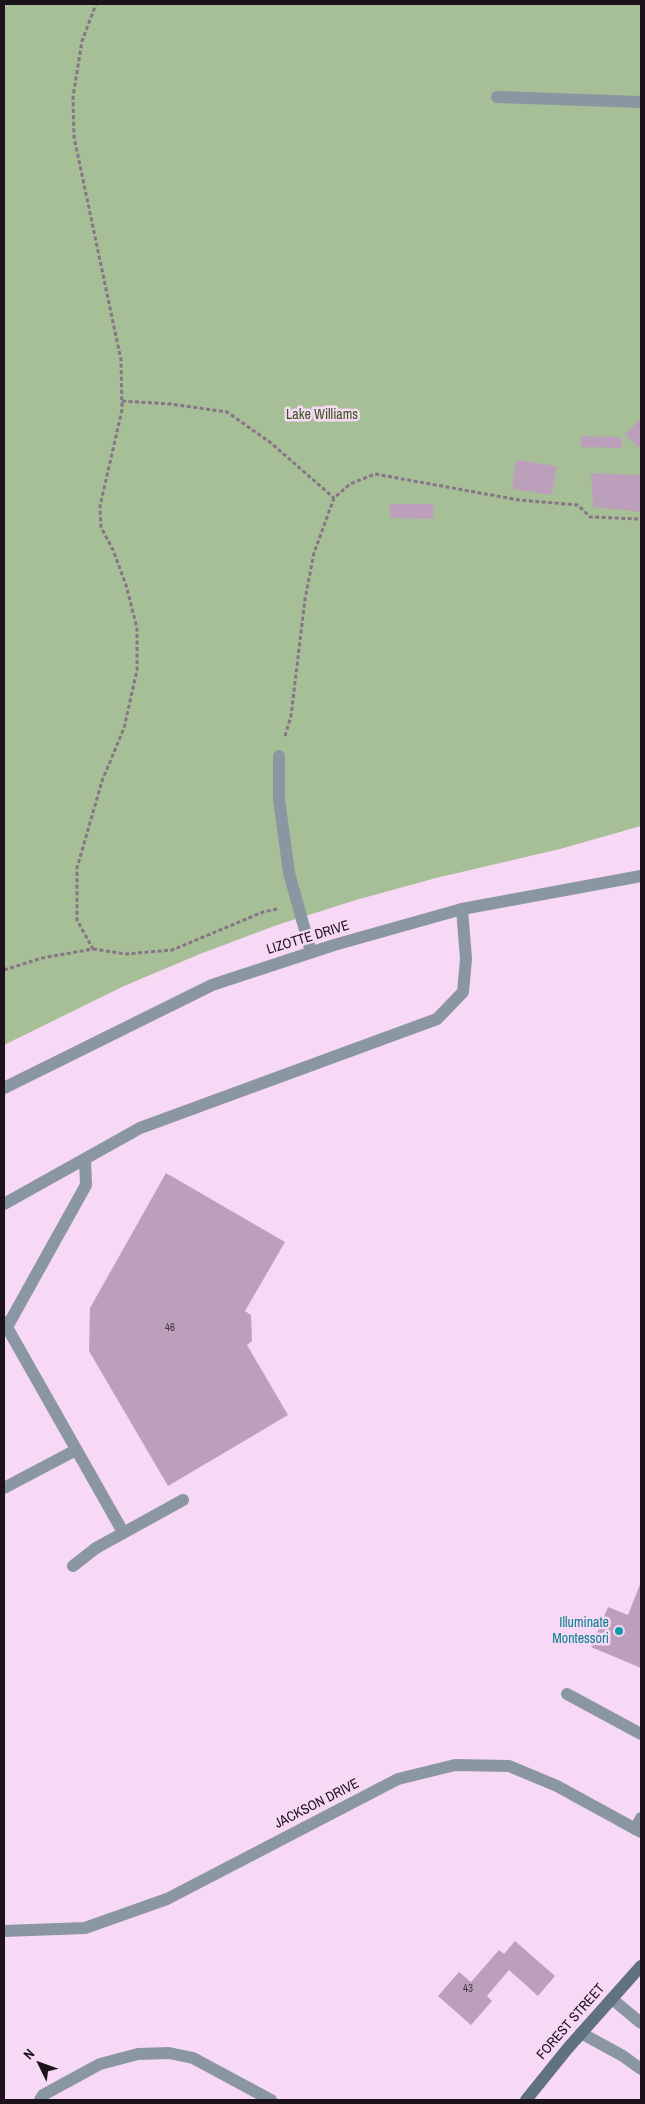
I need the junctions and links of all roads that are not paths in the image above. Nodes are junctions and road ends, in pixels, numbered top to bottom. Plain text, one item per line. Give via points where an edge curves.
1 (497, 97) dead end
2 (641, 102) edge
3 (279, 756) road end
4 (641, 876) edge
5 (462, 909) junction
6 (311, 952) junction
7 (4, 1088) edge
8 (85, 1159) junction
9 (4, 1204) edge
10 (5, 1325) edge
11 (76, 1450) junction
12 (4, 1488) edge
13 (183, 1500) dead end
14 (123, 1532) junction
15 (73, 1566) dead end
16 (567, 1694) dead end
17 (641, 1734) edge
18 (639, 1826) edge
19 (4, 1931) edge
20 (641, 1966) edge
21 (612, 1999) junction
22 (641, 2024) edge
23 (581, 2033) junction
24 (641, 2069) edge
25 (40, 2100) edge
26 (272, 2100) edge
27 (526, 2100) edge

1 - 2 street
3 - 6 street via 279,799 288,873
4 - 5 street, LIZOTTE DRIVE
5 - 6 street, LIZOTTE DRIVE
5 - 8 street via 466,959 463,992 437,1019 140,1128
6 - 7 street, LIZOTTE DRIVE via 212,985
8 - 9 street
8 - 10 street via 86,1185
10 - 11 street
11 - 12 street
11 - 14 street
13 - 14 street
14 - 15 street
16 - 17 street
18 - 19 street, JACKSON DRIVE via 509,1766 455,1765 398,1779 167,1899 85,1928
20 - 21 main road, FOREST STREET
21 - 22 street
21 - 23 main road, FOREST STREET
23 - 24 street
23 - 27 main road, FOREST STREET
25 - 26 street via 43,2095 100,2064 138,2054 169,2053 193,2058

